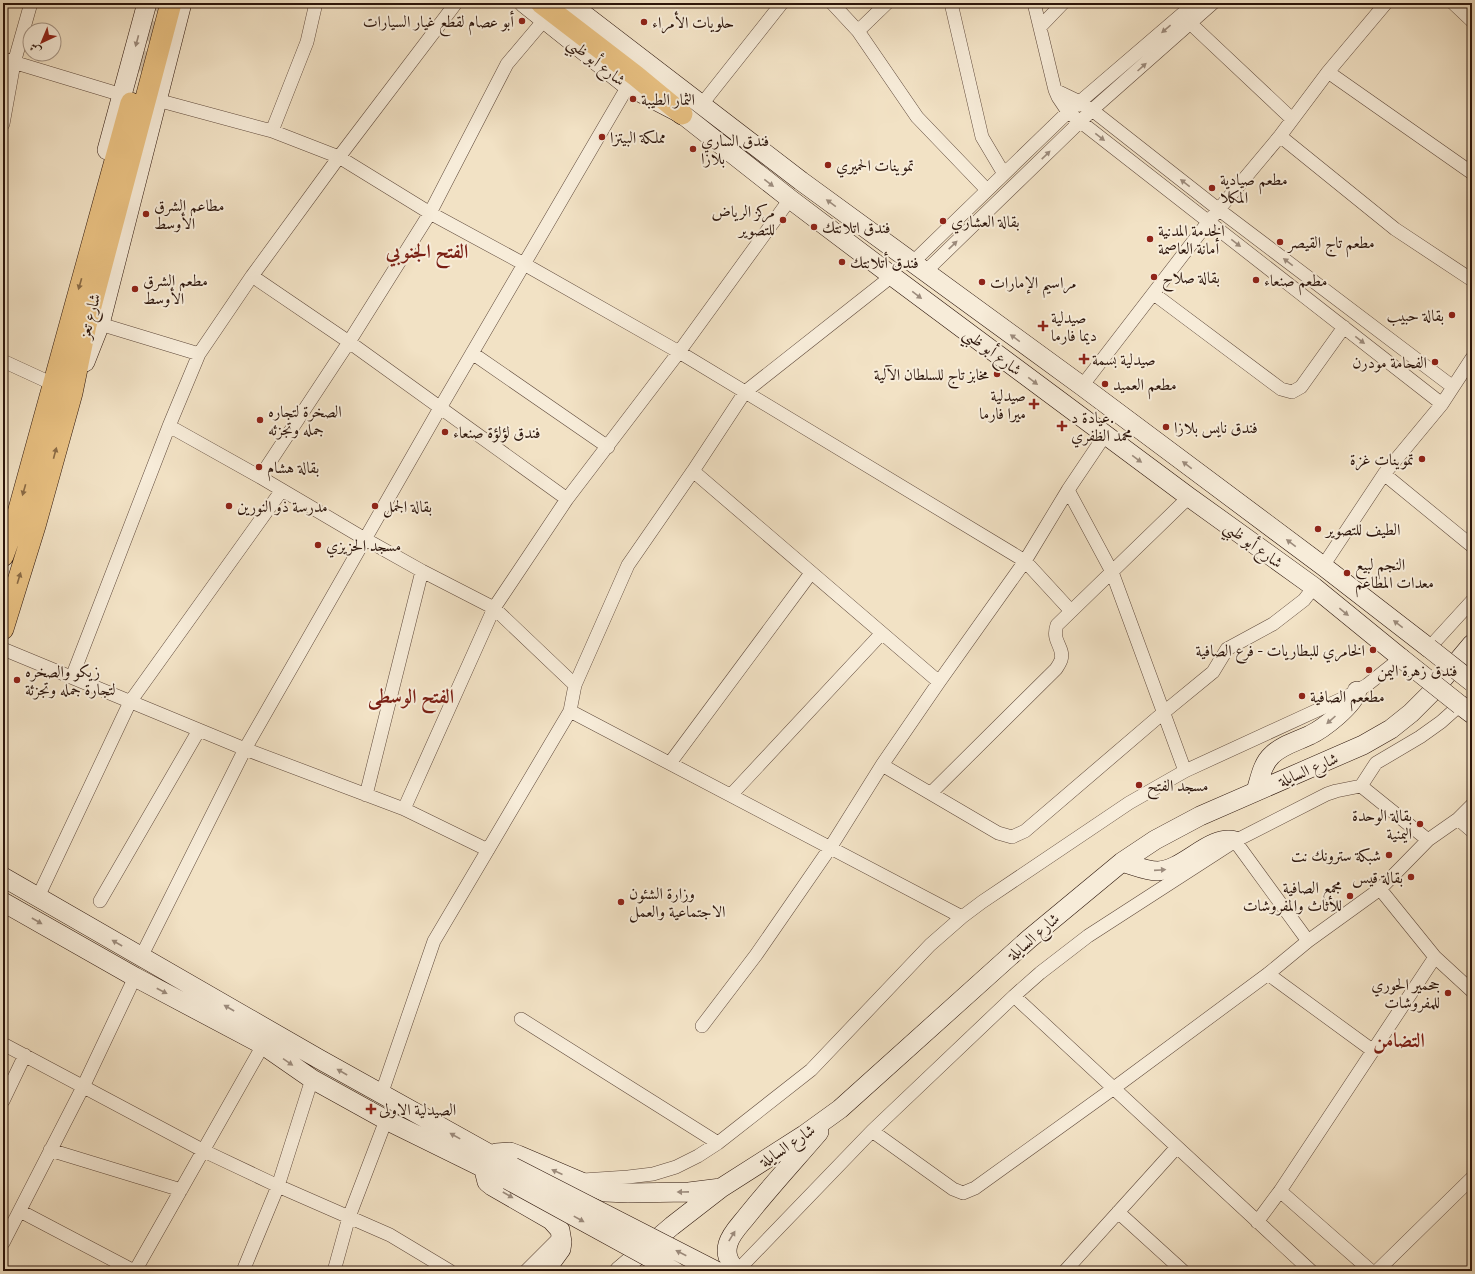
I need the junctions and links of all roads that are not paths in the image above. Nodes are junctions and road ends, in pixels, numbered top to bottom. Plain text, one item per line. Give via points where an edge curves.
1 (31, 3) edge
2 (147, 3) edge
3 (171, 3) edge
4 (182, 3) edge
5 (316, 3) edge
6 (456, 3) edge
7 (524, 3) edge
8 (569, 3) edge
9 (782, 3) edge
10 (832, 3) edge
11 (886, 3) edge
12 (951, 3) edge
13 (1034, 3) edge
14 (1064, 3) edge
15 (1195, 3) edge
16 (1213, 3) edge
17 (1386, 3) edge
18 (1453, 3) edge
19 (543, 11) edge
20 (1472, 21) edge
21 (1190, 23) junction
22 (1040, 27) junction
23 (858, 31) junction
24 (9, 61) edge
25 (1328, 72) junction
26 (146, 73) junction
27 (628, 86) junction
28 (1055, 90) junction
29 (122, 95) junction
30 (157, 100) junction
31 (1080, 102) junction
32 (702, 104) junction
33 (1092, 110) junction
34 (1068, 112) junction
35 (682, 114) junction
36 (1292, 119) junction
37 (1081, 121) junction
38 (3, 124) edge
39 (272, 131) junction
40 (1280, 136) junction
41 (338, 157) junction
42 (1472, 173) edge
43 (1004, 174) junction
44 (987, 190) junction
45 (790, 199) junction
46 (1218, 209) junction
47 (430, 213) junction
48 (1209, 221) junction
49 (87, 260) junction
50 (524, 264) junction
51 (919, 267) junction
52 (252, 276) junction
53 (892, 276) junction
54 (1472, 280) edge
55 (1154, 294) junction
56 (100, 324) junction
57 (1344, 327) junction
58 (349, 342) junction
59 (679, 352) junction
60 (472, 353) junction
61 (199, 354) junction
62 (1472, 358) edge
63 (3, 361) edge
64 (53, 384) junction
65 (1082, 386) junction
66 (1453, 387) junction
67 (745, 392) junction
68 (72, 393) junction
69 (1442, 404) junction
70 (440, 408) junction
71 (169, 426) junction
72 (1105, 435) junction
73 (608, 446) junction
74 (693, 472) junction
75 (1384, 474) junction
76 (260, 477) junction
77 (282, 490) junction
78 (1068, 490) junction
79 (1190, 497) junction
80 (567, 499) junction
81 (365, 539) junction
82 (1472, 546) edge
83 (3, 556) edge
84 (1025, 561) junction
85 (1322, 566) junction
86 (422, 571) junction
87 (1112, 572) junction
88 (811, 573) junction
89 (1314, 587) junction
90 (1472, 601) edge
91 (494, 608) junction
92 (1072, 610) junction
93 (3, 629) edge
94 (882, 633) junction
95 (1472, 644) edge
96 (1429, 648) junction
97 (3, 649) edge
98 (1402, 658) junction
99 (72, 678) junction
100 (939, 682) junction
101 (1472, 682) edge
102 (575, 685) junction
103 (1357, 691) junction
104 (130, 702) junction
105 (1466, 709) edge
106 (570, 711) junction
107 (1163, 713) junction
108 (199, 730) junction
109 (245, 749) junction
110 (670, 763) junction
111 (882, 765) junction
112 (1185, 771) junction
113 (1361, 786) junction
114 (1256, 791) junction
115 (931, 793) junction
116 (366, 795) junction
117 (731, 795) junction
118 (1472, 805) edge
119 (404, 809) junction
120 (1458, 819) junction
121 (1472, 831) edge
122 (1428, 840) junction
123 (1235, 841) junction
124 (830, 848) junction
125 (488, 850) junction
126 (1122, 862) junction
127 (3, 877) edge
128 (1380, 889) junction
129 (38, 897) junction
130 (100, 901) dead end
131 (3, 902) edge
132 (962, 917) junction
133 (1308, 941) junction
134 (141, 957) junction
135 (1435, 957) junction
136 (1268, 974) junction
137 (135, 976) junction
138 (1472, 991) edge
139 (1014, 996) junction
140 (520, 1019) dead end
141 (702, 1026) dead end
142 (3, 1044) edge
143 (263, 1046) junction
144 (1372, 1050) junction
145 (24, 1056) junction
146 (319, 1059) junction
147 (312, 1079) junction
148 (83, 1087) junction
149 (1114, 1088) junction
150 (381, 1095) junction
151 (3, 1101) edge
152 (840, 1109) junction
153 (386, 1120) junction
154 (872, 1131) junction
155 (718, 1143) junction
156 (1177, 1147) junction
157 (50, 1150) junction
158 (204, 1151) junction
159 (486, 1162) junction
160 (510, 1173) junction
161 (577, 1181) junction
162 (1471, 1182) edge
163 (278, 1186) junction
164 (721, 1188) junction
165 (181, 1190) junction
166 (1280, 1191) junction
167 (20, 1211) junction
168 (1118, 1212) junction
169 (349, 1217) junction
170 (1257, 1222) junction
171 (562, 1235) junction
172 (3, 1243) edge
173 (135, 1271) edge
174 (242, 1271) edge
175 (334, 1271) edge
176 (450, 1271) edge
177 (526, 1271) edge
178 (545, 1271) edge
179 (619, 1271) edge
180 (674, 1271) edge
181 (716, 1271) edge
182 (737, 1271) edge
183 (1065, 1271) edge
184 (1183, 1271) edge
185 (1311, 1271) edge
186 (1371, 1271) edge
187 (1377, 1271) edge

1 - 24 street
2 -> 29 main road
3 - 26 main road, شارع تعز
4 - 30 main road
5 - 39 street via 307,42
6 - 41 street
7 - 19 main road, شارع أبو ظبي
8 - 32 main road, شارع أبو ظبي
9 - 32 street
10 - 23 street
11 - 23 street
12 - 43 street via 982,137
13 - 22 street
14 - 22 street
15 -> 31 street
16 - 21 street
17 - 25 street
18 - 20 street
19 - 27 main road, شارع أبو ظبي
19 - 35 main road via 636,76
19 - 47 street via 507,64
33 -> 21 street
21 - 36 street
22 - 28 street
23 - 44 street via 917,117
24 - 29 street
24 - 38 street
25 - 36 street
25 - 42 street
26 - 49 main road, شارع تعز
26 - 68 main road, شارع تعز
27 - 35 main road, شارع أبو ظبي
27 - 50 street
28 - 31 street
28 - 34 street
29 - 49 main road via 104,163
30 - 39 street
30 - 56 main road
31 - 33 street
31 - 34 street
51 -> 32 main road, شارع أبو ظبي via 801,181
33 - 37 street
46 -> 33 street
34 - 37 street
34 - 43 street
35 -> 45 main road, شارع أبو ظبي
36 - 40 street
37 -> 48 street
51 -> 37 street
39 - 41 street
40 - 46 street
40 - 54 street via 1395,229
41 - 47 street
41 - 52 street
43 - 44 street
44 - 51 street
45 - 53 main road, شارع أبو ظبي
45 - 59 street
46 - 48 street
66 -> 46 street
47 - 50 street
47 - 58 street
48 - 55 street
48 -> 57 street
49 -> 64 main road, شارع تعز
50 - 59 street
50 - 60 street
65 -> 51 main road, شارع أبو ظبي
52 - 58 street
52 - 61 street
53 - 67 street
53 -> 72 main road, شارع أبو ظبي
55 - 57 street via 1281,389 1292,392 1301,387
55 - 65 street
56 - 61 street
56 - 68 main road
57 -> 69 street
58 - 70 street
58 - 76 street
59 - 67 street
59 - 73 street
60 - 70 street
60 - 73 street
61 - 71 street
62 - 66 street
63 - 64 street
64 -> 83 main road, شارع تعز via 16,520
85 -> 65 main road, شارع أبو ظبي
66 - 69 street
67 - 74 street
67 - 84 street
93 -> 68 main road, شارع تعز
69 - 75 street
70 - 80 street
70 - 81 street
71 - 76 street
71 - 99 street
72 - 78 street
72 -> 79 main road, شارع أبو ظبي
73 - 80 street
74 - 88 street
74 - 102 street via 628,565
75 - 82 street
75 - 85 street
76 - 77 street
77 - 81 street
77 - 104 street
78 - 84 street
78 - 87 street
79 - 87 street
79 - 89 main road, شارع أبو ظبي
80 - 91 street
81 - 86 street
81 - 109 street
84 - 92 street
84 - 100 street
85 - 89 main road
96 -> 85 main road, شارع أبو ظبي
86 - 91 street
86 - 116 street
87 - 92 street
87 - 107 street
88 - 94 street
88 - 110 street
89 -> 98 main road, شارع أبو ظبي
89 - 107 street via 1304,600 1273,624 1227,649 1213,672
90 - 96 street
91 - 102 street
91 - 119 street
92 - 115 street via 1054,633 1062,652 1056,669
94 - 100 street
94 - 117 street
95 - 114 main road, شارع السايلة via 1431,693 1391,729 1364,745
96 - 101 main road, شارع أبو ظبي, bridge
97 - 99 street
98 - 103 street
98 - 105 main road, شارع أبو ظبي, bridge
99 - 104 street
100 - 111 street
102 - 106 street
103 - 112 street
103 -> 114 main road via 1353,700 1320,729 1272,754 1264,766
104 - 108 street
104 - 129 street
105 - 113 street via 1376,763
106 - 110 street
106 - 125 street
107 - 112 street
107 - 115 street via 1024,831 1012,837 998,833
108 - 109 street
108 - 130 street
109 - 116 street
109 - 134 street
110 - 117 street
111 - 115 street
111 - 124 street
112 - 132 street via 1123,807
113 - 122 street
113 - 123 street via 1327,794
114 - 126 main road, شارع السايلة via 1200,816 1155,840
116 - 119 street
117 - 124 street
118 - 120 street
119 - 125 street
120 - 121 street
120 - 122 street
122 - 128 street
126 -> 123 main road via 1159,871 1175,866 1215,843 1223,840
123 - 133 street
123 - 139 street via 1088,936
124 - 132 street
124 - 141 street via 756,955
125 - 150 street via 434,941
126 - 152 main road, شارع السايلة via 1029,939
127 - 129 main road
128 - 133 street
128 - 135 street
134 -> 129 main road
131 -> 137 main road
132 - 155 street via 930,944 810,1070
133 - 136 street
146 -> 134 main road
135 - 138 street
135 - 144 street
136 - 144 street
136 - 149 street
137 -> 143 main road
137 - 148 street
139 - 149 street
139 - 154 street
140 - 155 street
142 - 145 street
143 -> 147 main road
143 - 158 street
144 - 166 street
145 - 148 street
145 - 151 street
146 - 147 main road
150 -> 146 main road
147 - 153 main road
147 - 163 street
148 - 157 street
148 - 158 street
149 - 154 street via 975,1188 963,1193 953,1189
149 - 156 street
159 -> 150 main road
152 - 164 main road, شارع السايلة
182 -> 152 main road via 728,1258 728,1242 732,1235
153 - 159 main road
153 - 169 street
154 - 182 street
155 - 161 street via 676,1167 653,1174
156 - 168 street
156 - 170 street
157 - 165 street
157 - 167 street
158 - 163 street
158 - 165 street
159 - 160 main road
161 -> 159 main road via 510,1152 500,1152
159 -> 171 main road via 485,1177 492,1186 551,1220
160 -> 180 main road, bridge
181 -> 160 main road, bridge
164 -> 161 main road via 689,1192 621,1193 605,1192
162 - 187 street
163 - 169 street
163 - 174 street
164 - 179 main road, شارع السايلة
165 - 173 street
166 - 170 street
166 - 186 street
167 - 172 street
167 - 173 street
168 - 183 street
168 - 184 street
169 - 175 street
169 - 176 street via 390,1235
170 - 185 street
171 - 177 street
171 - 178 main road via 561,1249

